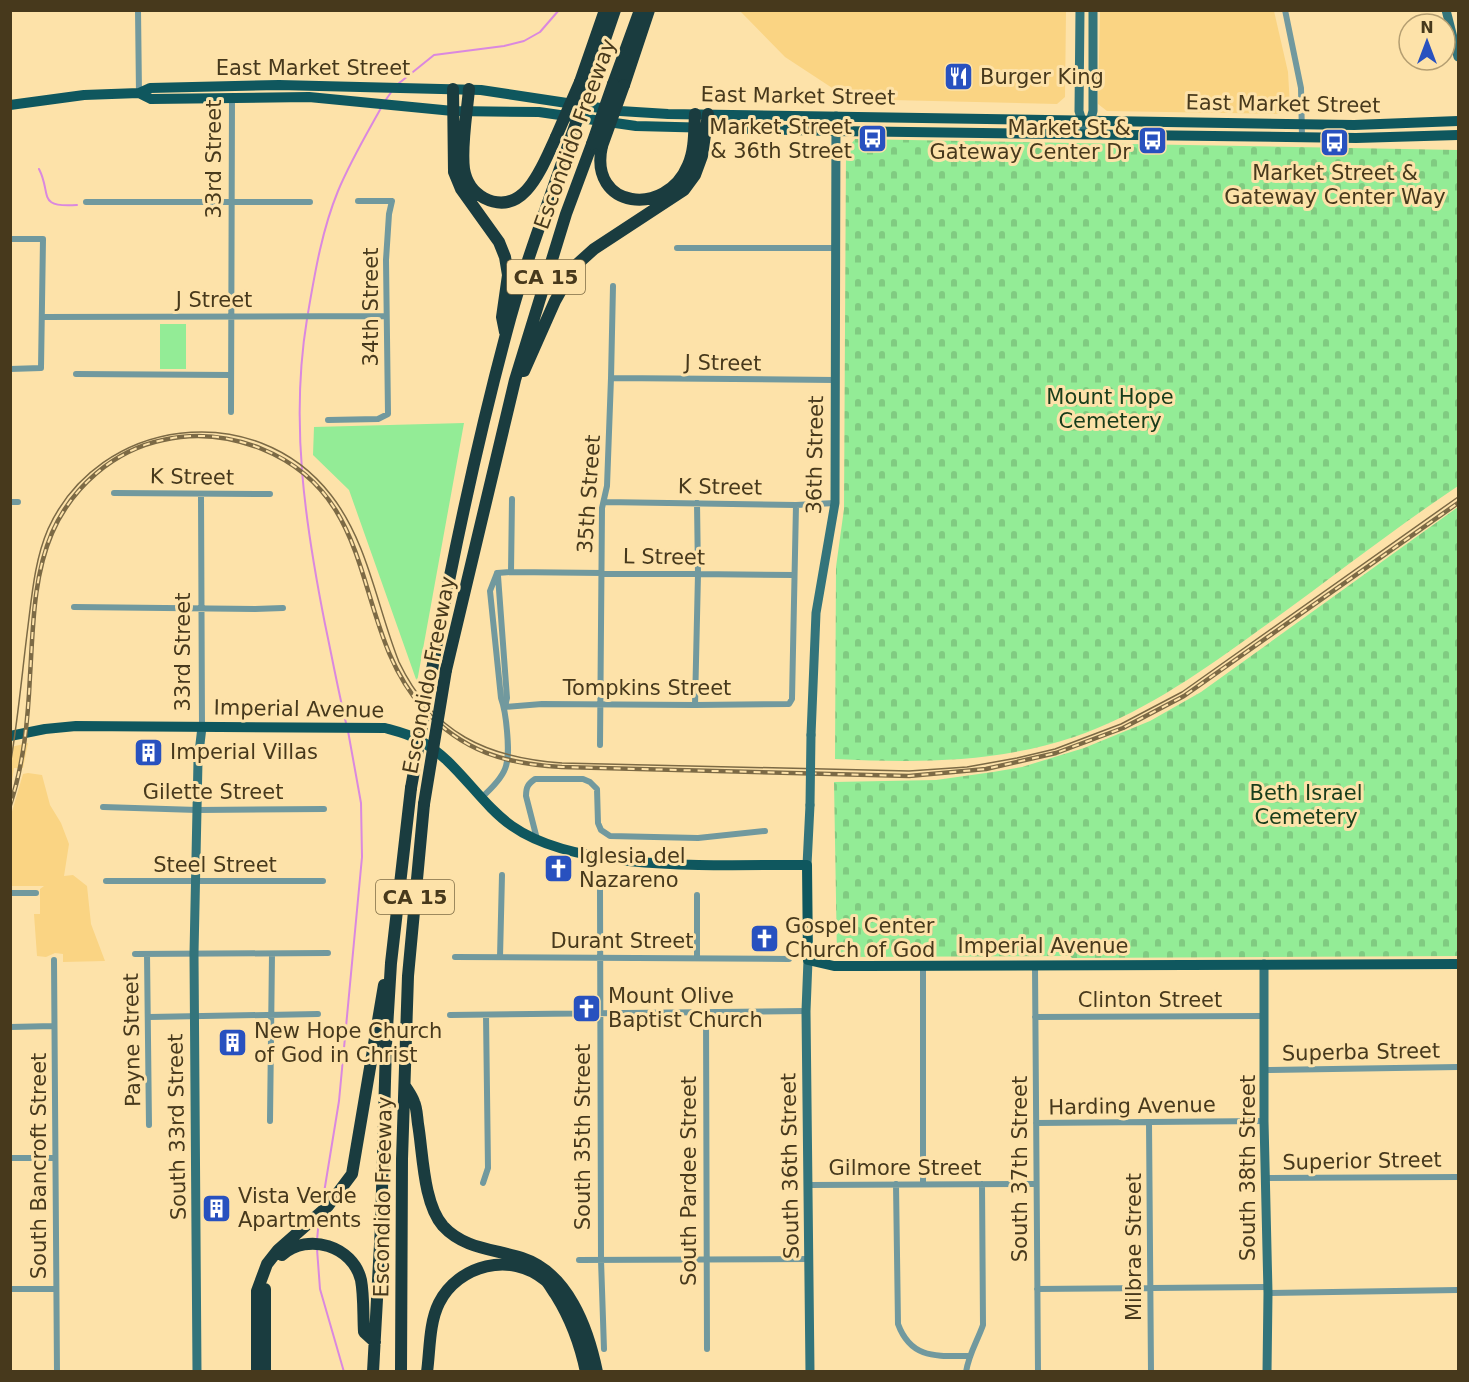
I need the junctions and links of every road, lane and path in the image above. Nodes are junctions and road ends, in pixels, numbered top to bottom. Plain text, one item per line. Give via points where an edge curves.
1 (138, 10) edge
2 (604, 10) edge
3 (615, 10) edge
4 (640, 10) edge
5 (649, 10) edge
6 (1080, 10) edge
7 (1093, 10) edge
8 (1285, 10) edge
9 (1446, 10) edge
10 (1458, 57) edge
11 (585, 82) junction
12 (618, 85) junction
13 (453, 89) junction
14 (469, 89) junction
15 (232, 92) junction
16 (139, 93) junction
17 (10, 105) edge
18 (453, 111) junction
19 (467, 111) junction
20 (695, 114) junction
21 (836, 116) junction
22 (708, 120) junction
23 (1086, 121) junction
24 (1458, 121) edge
25 (1302, 124) junction
26 (694, 127) junction
27 (1458, 129) edge
28 (835, 131) junction
29 (1086, 134) junction
30 (1458, 135) edge
31 (1302, 137) junction
32 (1372, 138) junction
33 (597, 145) junction
34 (232, 201) junction
35 (358, 201) dead end
36 (86, 202) dead end
37 (310, 202) dead end
38 (10, 239) edge
39 (677, 248) dead end
40 (834, 248) junction
41 (613, 286) dead end
42 (231, 316) junction
43 (386, 316) junction
44 (42, 317) junction
45 (506, 333) junction
46 (10, 369) edge
47 (76, 374) dead end
48 (231, 375) junction
49 (611, 378) junction
50 (835, 380) junction
51 (507, 411) junction
52 (231, 412) dead end
53 (328, 420) dead end
54 (114, 493) dead end
55 (270, 494) dead end
56 (201, 495) junction
57 (512, 499) dead end
58 (10, 502) edge
59 (18, 502) dead end
60 (604, 502) junction
61 (698, 503) junction
62 (835, 503) junction
63 (796, 505) junction
64 (511, 572) junction
65 (600, 572) junction
66 (698, 574) junction
67 (794, 575) junction
68 (74, 608) dead end
69 (200, 608) junction
70 (283, 608) dead end
71 (789, 704) joint
72 (599, 705) junction
73 (695, 705) junction
74 (504, 707) junction
75 (202, 727) junction
76 (10, 736) edge
77 (600, 745) dead end
78 (481, 798) junction
79 (103, 807) dead end
80 (324, 809) dead end
81 (197, 810) junction
82 (765, 831) dead end
83 (537, 839) junction
84 (807, 865) junction
85 (502, 875) dead end
86 (106, 881) dead end
87 (196, 881) junction
88 (323, 881) dead end
89 (600, 890) dead end
90 (10, 893) edge
91 (36, 893) dead end
92 (697, 895) dead end
93 (328, 953) dead end
94 (135, 954) dead end
95 (147, 954) junction
96 (194, 954) junction
97 (272, 954) junction
98 (455, 957) dead end
99 (500, 957) junction
100 (697, 958) junction
101 (600, 959) junction
102 (789, 959) dead end
103 (54, 960) dead end
104 (808, 960) junction
105 (391, 963) junction
106 (1264, 964) junction
107 (1458, 964) edge
108 (923, 966) junction
109 (1035, 966) junction
110 (806, 1011) junction
111 (599, 1012) junction
112 (706, 1012) junction
113 (318, 1014) dead end
114 (450, 1015) dead end
115 (486, 1015) junction
116 (194, 1016) junction
117 (272, 1016) junction
118 (1264, 1016) junction
119 (149, 1017) junction
120 (1035, 1017) junction
121 (54, 1026) junction
122 (10, 1027) edge
123 (1458, 1067) edge
124 (1265, 1070) junction
125 (405, 1084) junction
126 (270, 1121) dead end
127 (1264, 1121) junction
128 (1036, 1123) junction
129 (1149, 1123) junction
130 (149, 1125) dead end
131 (10, 1158) edge
132 (55, 1158) junction
133 (1458, 1177) edge
134 (1267, 1178) junction
135 (483, 1183) dead end
136 (922, 1183) junction
137 (896, 1184) junction
138 (982, 1184) junction
139 (1036, 1184) junction
140 (809, 1185) junction
141 (810, 1259) junction
142 (579, 1260) dead end
143 (601, 1260) junction
144 (706, 1260) junction
145 (1151, 1288) junction
146 (10, 1289) edge
147 (56, 1289) junction
148 (1037, 1289) junction
149 (1267, 1290) junction
150 (1458, 1290) edge
151 (375, 1342) junction
152 (604, 1349) dead end
153 (706, 1349) dead end
154 (968, 1356) junction
155 (57, 1371) edge
156 (197, 1371) edge
157 (257, 1371) edge
158 (265, 1371) edge
159 (374, 1371) edge
160 (401, 1371) edge
161 (427, 1371) edge
162 (586, 1371) edge
163 (597, 1371) edge
164 (810, 1371) edge
165 (966, 1371) edge
166 (1038, 1371) edge
167 (1152, 1371) edge
168 (1267, 1371) edge

1 - 16 street
2 - 11 highway
3 - 11 highway, Escondido Freeway / CA 15
4 - 12 highway, Escondido Freeway / CA 15
5 - 12 highway
6 - 23 street via 1079,111
7 - 23 street via 1093,111
8 - 25 street via 1300,74
9 - 10 street
11 - 19 highway, bridge via 529,189 515,199 489,200 468,182 464,169
11 - 45 highway, Escondido Freeway / CA 15, bridge via 570,140
12 - 33 highway, Escondido Freeway / CA 15, bridge
13 - 14 main road, East Market Street
13 - 15 main road, East Market Street
13 - 18 highway
14 - 19 highway
14 - 20 main road, East Market Street via 620,111
15 - 16 main road, East Market Street via 151,99
15 - 18 main road, East Market Street
15 - 34 street, 33rd Street
16 - 17 main road, East Market Street via 84,95
18 - 19 main road, East Market Street
18 - 45 highway via 453,164 457,180 505,256 508,276 502,317
19 - 26 main road, East Market Street via 538,112 636,126
20 - 22 main road, East Market Street
20 - 26 highway
21 - 22 main road, East Market Street
21 - 23 main road, East Market Street
21 - 28 street, 36th Street
22 - 26 main road, East Market Street
22 - 28 main road, East Market Street
22 - 51 highway via 702,156 684,190 594,249 574,267
23 - 25 main road, East Market Street
23 - 29 street
24 - 25 main road, East Market Street
25 - 31 street
26 - 33 highway via 688,167 670,189 649,200 622,197 605,182
27 - 32 main road via 1392,132
28 - 29 main road, East Market Street
28 - 40 street, 36th Street
29 - 31 main road, East Market Street
30 - 32 main road, East Market Street
31 - 32 main road, East Market Street
33 - 51 highway, Escondido Freeway / CA 15 via 563,225
34 - 36 street
34 - 37 street
34 - 42 street, 33rd Street
35 - 43 street, 34th Street via 392,201
38 - 44 street via 43,239
39 - 40 street
40 - 50 street, 36th Street
41 - 49 street, 35th Street
42 - 43 street, J Street
42 - 44 street, J Street
42 - 48 street, 33rd Street
43 - 53 street, 34th Street via 388,414 378,419
44 - 46 street via 41,368
45 - 105 highway, Escondido Freeway / CA 15, bridge via 457,535 435,653 411,788
47 - 48 street
48 - 52 street, 33rd Street
49 - 50 street, J Street
49 - 60 street, 35th Street
50 - 62 street, 36th Street
51 - 125 highway, Escondido Freeway / CA 15, bridge via 446,670 424,804 408,975
54 - 56 street, K Street
55 - 56 street, K Street
56 - 69 street, 33rd Street
57 - 64 street
58 - 59 street
60 - 61 street, K Street
60 - 65 street, 35th Street
61 - 63 street, K Street
61 - 66 street
62 - 63 street, K Street
62 - 84 street, 36th Street, bridge via 816,613
63 - 67 street, 36th Street
64 - 65 street, L Street
64 - 74 street, L Street via 497,573 490,591
65 - 66 street, L Street
65 - 72 street, 35th Street
66 - 67 street, L Street
66 - 73 street
67 - 71 street, 36th Street
68 - 69 street
69 - 70 street
69 - 75 street, 33rd Street
71 - 73 street, Tompkins Street
72 - 73 street, Tompkins Street
72 - 74 street, Tompkins Street
72 - 77 street, 35th Street
74 - 78 street via 508,761 504,772
75 - 76 main road, Imperial Avenue via 76,726
75 - 78 main road, Imperial Avenue via 385,728 430,746
75 - 81 street, 33rd Street
78 - 83 main road, Imperial Avenue via 514,827
79 - 81 street, Gilette Street
80 - 81 street, Gilette Street
81 - 87 street, 33rd Street
82 - 83 street via 698,838 610,836 598,823 597,789 590,782 535,779 529,783 526,796
83 - 84 main road, Imperial Avenue via 556,847 641,862
84 - 104 main road
85 - 99 street
86 - 87 street, Steel Street
87 - 88 street, Steel Street
87 - 96 street, South 33rd Street
89 - 101 street, South 35th Street
90 - 91 street
92 - 100 street
93 - 97 street
94 - 95 street
95 - 96 street
95 - 119 street, Payne Street
96 - 97 street
96 - 116 street, South 33rd Street
97 - 117 street
98 - 99 street, Durant Street
99 - 101 street, Durant Street
100 - 101 street, Durant Street
100 - 102 street, Durant Street
101 - 111 street, South 35th Street
103 - 121 street, South Bancroft Street
104 - 108 main road, Imperial Avenue via 834,966
104 - 110 street, South 36th Street
105 - 151 highway, Escondido Freeway / CA 15
105 - 157 highway via 382,993 351,1174 328,1206 267,1264 257,1291
106 - 107 main road, Imperial Avenue
106 - 109 main road, Imperial Avenue
106 - 118 street, South 38th Street
108 - 109 main road, Imperial Avenue
108 - 136 street
109 - 120 street, South 37th Street
110 - 112 street
110 - 140 street, South 36th Street
111 - 112 street
111 - 115 street
111 - 143 street, South 35th Street
112 - 144 street, South Pardee Street
113 - 117 street
114 - 115 street
115 - 135 street via 488,1168
116 - 117 street
116 - 119 street
116 - 156 street, South 33rd Street
117 - 126 street
118 - 120 street, Clinton Street
118 - 124 street, South 38th Street
119 - 130 street, Payne Street
120 - 128 street, South 37th Street
121 - 122 street
121 - 132 street, South Bancroft Street
123 - 124 street, Superba Street
124 - 127 street, South 38th Street
125 - 160 highway, Escondido Freeway / CA 15
125 - 163 highway via 415,1103 429,1199 441,1225 478,1248 522,1258 553,1275 579,1315
127 - 129 street, Harding Avenue
127 - 134 street, South 38th Street
128 - 129 street, Harding Avenue
128 - 139 street, South 37th Street
129 - 145 street, Milbrae Street
131 - 132 street
132 - 147 street, South Bancroft Street
133 - 134 street, Superior Street
134 - 149 street, South 38th Street
136 - 137 street, Gilmore Street
136 - 138 street, Gilmore Street
137 - 140 street, Gilmore Street
137 - 154 street via 898,1324 903,1337 923,1353
138 - 139 street, Gilmore Street
138 - 154 street via 983,1325
139 - 148 street, South 37th Street
140 - 141 street, South 36th Street
141 - 144 street
141 - 164 street, South 36th Street
142 - 143 street
143 - 144 street
143 - 152 street, South 35th Street
144 - 153 street, South Pardee Street
145 - 148 street
145 - 149 street
145 - 167 street, Milbrae Street
146 - 147 street
147 - 155 street, South Bancroft Street
148 - 166 street, South 37th Street
149 - 150 street
149 - 168 street, South 38th Street
151 - 158 highway via 364,1332 361,1280 350,1257 323,1244 301,1245 290,1248 274,1263 265,1288
151 - 159 highway, Escondido Freeway / CA 15
154 - 165 street
161 - 162 highway via 433,1321 447,1288 461,1276 497,1264 514,1265 546,1280 570,1317

